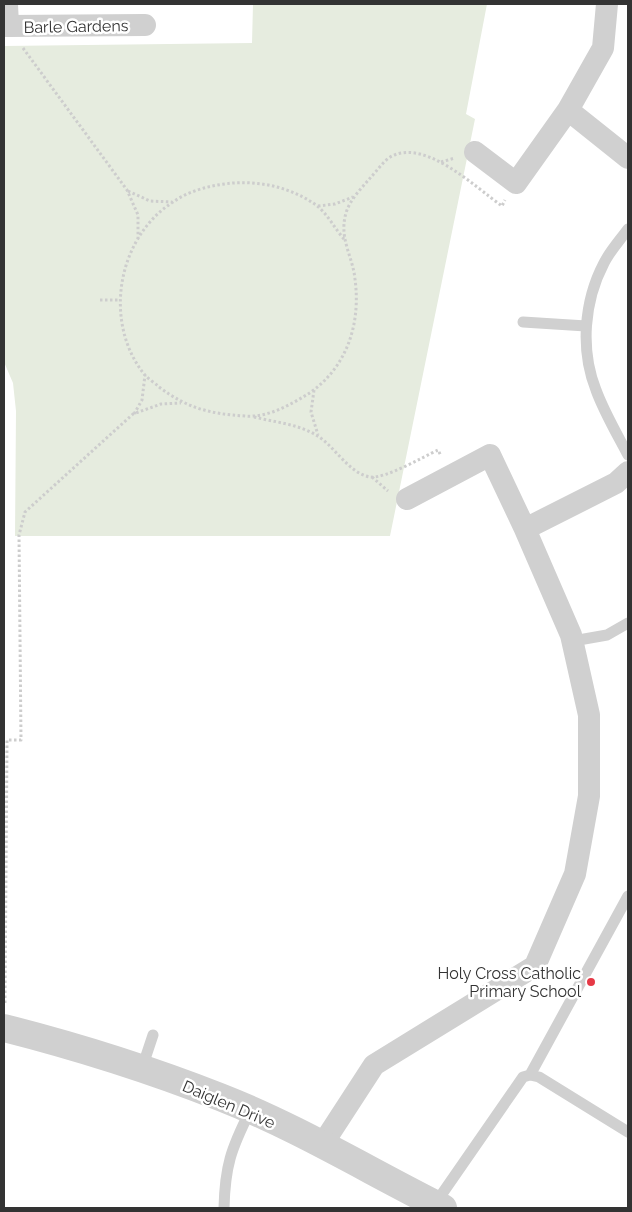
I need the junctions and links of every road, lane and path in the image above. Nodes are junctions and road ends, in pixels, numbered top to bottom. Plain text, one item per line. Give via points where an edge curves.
1 (7, 4) edge
2 (607, 4) edge
3 (145, 25) dead end
4 (6, 26) edge
5 (568, 110) junction
6 (475, 152) dead end
7 (628, 158) edge
8 (516, 183) junction
9 (127, 190) junction
10 (354, 196) junction
11 (173, 202) junction
12 (317, 206) junction
13 (628, 229) edge
14 (138, 239) junction
15 (344, 239) junction
16 (100, 300) dead end
17 (119, 300) junction
18 (523, 322) dead end
19 (586, 326) junction
20 (145, 375) junction
21 (314, 389) junction
22 (184, 403) junction
23 (133, 414) junction
24 (253, 417) junction
25 (318, 436) junction
26 (628, 456) edge
27 (628, 472) edge
28 (451, 475) junction
29 (407, 499) dead end
30 (525, 529) junction
31 (628, 623) edge
32 (573, 641) junction
33 (628, 896) edge
34 (4, 1015) edge
35 (153, 1035) dead end
36 (141, 1070) junction
37 (530, 1074) junction
38 (250, 1111) junction
39 (628, 1132) edge
40 (322, 1145) junction
41 (439, 1206) edge
42 (224, 1208) edge

1 - 4 street, Barle Gardens
2 - 5 street via 603,48
3 - 4 street, Barle Gardens
4 - 9 path
5 - 7 street
5 - 8 street
6 - 8 street
8 - 10 path via 502,206 441,162 424,153 407,152 391,156
9 - 11 path via 150,201
9 - 14 path via 138,215
10 - 12 path via 336,204
10 - 15 path via 344,216
11 - 12 path via 208,186 247,182 283,188
11 - 14 path via 144,228
12 - 15 path
13 - 19 lane via 604,262 592,293
14 - 17 path via 126,262
15 - 21 path via 355,278 357,317 345,355 322,385
16 - 17 path
17 - 20 path via 126,340
18 - 19 lane
19 - 26 lane via 587,358 595,390
20 - 22 path
20 - 23 path via 142,400
21 - 24 path via 289,406
21 - 25 path via 311,412
22 - 23 path via 161,404
22 - 24 path via 213,414
23 - 34 path via 25,512 18,535 21,740 7,740
24 - 25 path via 306,429
25 - 28 path via 356,470 371,477 395,471 438,450
27 - 30 street via 616,483
28 - 29 street
28 - 30 street via 490,455
30 - 32 street
31 - 32 lane via 607,635
32 - 40 street via 589,715 589,796 575,874 535,966 374,1065
33 - 37 lane
34 - 36 street, Daiglen Drive via 61,1042
35 - 36 lane
36 - 38 street, Daiglen Drive via 220,1097
37 - 39 lane
37 - 41 lane via 517,1082
38 - 40 street, Daiglen Drive
38 - 42 lane via 235,1141 226,1171
40 - 41 street, Daiglen Drive

